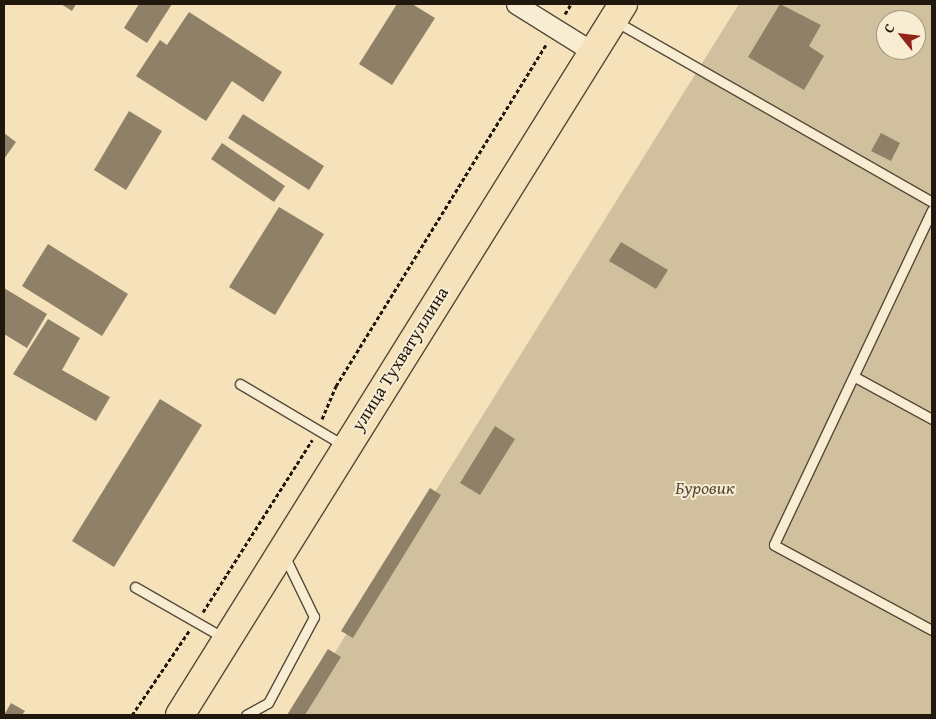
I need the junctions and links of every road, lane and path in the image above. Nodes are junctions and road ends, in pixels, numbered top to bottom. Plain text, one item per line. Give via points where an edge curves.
1 (516, 4) edge
2 (571, 4) edge
3 (618, 12) edge
4 (556, 29) junction
5 (593, 52) junction
6 (932, 202) edge
7 (932, 210) edge
8 (855, 377) junction
9 (240, 384) dead end
10 (932, 419) edge
11 (318, 430) junction
12 (345, 446) junction
13 (281, 550) junction
14 (135, 587) dead end
15 (197, 623) junction
16 (932, 630) edge
17 (227, 640) junction
18 (132, 715) edge
19 (180, 715) edge
20 (246, 715) edge

1 - 4 street
2 - 4 path
3 - 5 main road, улица Тухватуллина
3 - 6 lane
4 - 5 street
4 - 11 path via 336,386
5 - 12 main road, улица Тухватуллина
7 - 8 lane
8 - 10 lane
8 - 16 lane via 774,545
9 - 11 lane
11 - 12 lane
11 - 15 path
12 - 13 main road, улица Тухватуллина
13 - 17 main road, улица Тухватуллина
13 - 20 lane via 314,616 268,703
14 - 15 lane
15 - 17 lane
15 - 18 path via 175,647
17 - 19 main road, улица Тухватуллина

